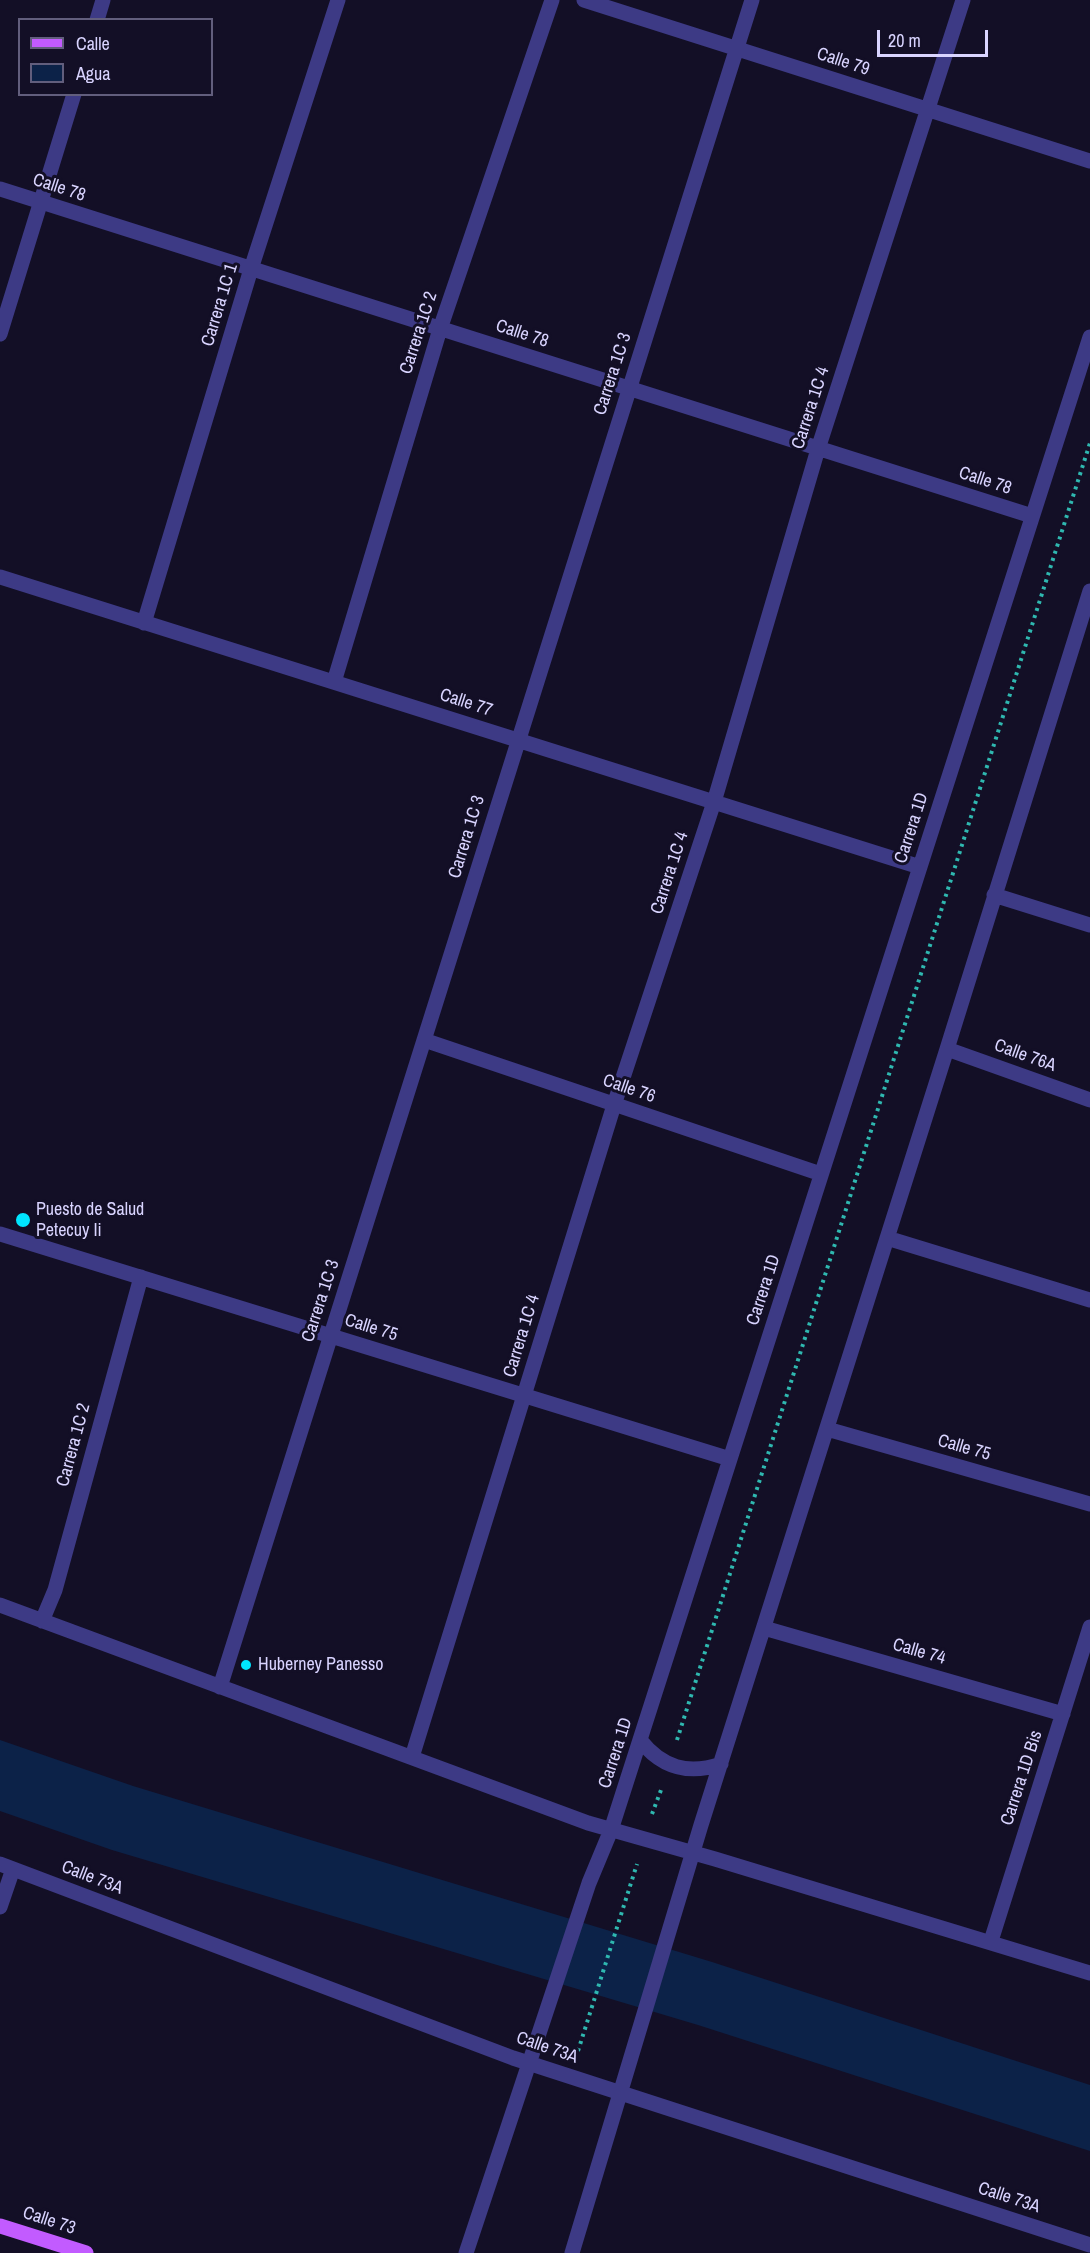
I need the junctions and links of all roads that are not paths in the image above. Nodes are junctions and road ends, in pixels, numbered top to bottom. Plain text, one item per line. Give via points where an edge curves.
1 (103, 0) edge
2 (338, 0) edge
3 (552, 0) edge
4 (584, 0) edge
5 (752, 0) edge
6 (963, 0) edge
7 (98, 18) edge
8 (736, 48) junction
9 (73, 96) edge
10 (928, 110) junction
11 (1090, 161) edge
12 (0, 189) edge
13 (41, 202) junction
14 (252, 269) junction
15 (440, 329) junction
16 (0, 334) edge
17 (1090, 337) edge
18 (629, 388) junction
19 (818, 449) junction
20 (1032, 516) junction
21 (0, 577) edge
22 (1090, 591) edge
23 (144, 622) junction
24 (334, 682) junction
25 (518, 740) junction
26 (714, 802) junction
27 (920, 867) junction
28 (994, 895) junction
29 (1090, 925) edge
30 (424, 1040) junction
31 (947, 1049) junction
32 (1090, 1100) edge
33 (614, 1105) junction
34 (821, 1174) junction
35 (0, 1234) edge
36 (887, 1238) junction
37 (141, 1277) junction
38 (1090, 1300) edge
39 (330, 1336) junction
40 (524, 1396) junction
41 (827, 1429) junction
42 (730, 1459) junction
43 (1090, 1504) edge
44 (0, 1605) edge
45 (42, 1621) junction
46 (1090, 1627) edge
47 (764, 1628) junction
48 (220, 1687) junction
49 (1063, 1714) junction
50 (640, 1740) junction
51 (412, 1757) junction
52 (721, 1764) junction
53 (611, 1830) junction
54 (693, 1852) junction
55 (7, 1867) edge
56 (0, 1908) edge
57 (991, 1941) junction
58 (1090, 1973) edge
59 (529, 2063) junction
60 (621, 2094) junction
61 (0, 2226) edge
62 (1090, 2245) edge
63 (86, 2253) edge
64 (466, 2253) edge
65 (572, 2253) edge

1 - 7 street
2 - 14 street, Carrera 1C 1
3 - 15 street, Carrera 1C 2
4 - 8 street, Calle 79
5 - 8 street, Carrera 1C 3
6 - 10 street, Carrera 1C 4
8 - 10 street, Calle 79
8 - 18 street, Carrera 1C 3
9 - 13 street
10 - 11 street, Calle 79
10 - 19 street, Carrera 1C 4
12 - 13 street, Calle 78
13 - 14 street, Calle 78
13 - 16 street
14 - 15 street, Calle 78
14 - 23 street, Carrera 1C 1
15 - 18 street, Calle 78
15 - 24 street, Carrera 1C 2
17 - 20 street, Carrera 1D
18 - 19 street, Calle 78
18 - 25 street, Carrera 1C 3
19 - 20 street, Calle 78
19 - 26 street, Carrera 1C 4
20 - 27 street, Carrera 1D
21 - 23 street, Calle 77
22 - 28 street
23 - 24 street, Calle 77
24 - 25 street, Calle 77
25 - 26 street, Calle 77
25 - 30 street, Carrera 1C 3
26 - 27 street, Calle 77
26 - 33 street, Carrera 1C 4
27 - 34 street, Carrera 1D
28 - 29 street
28 - 31 street
30 - 33 street, Calle 76
30 - 39 street, Carrera 1C 3
31 - 32 street, Calle 76A
31 - 36 street
33 - 34 street, Calle 76
33 - 40 street, Carrera 1C 4
34 - 42 street, Carrera 1D
35 - 37 street, Calle 75
36 - 38 street
36 - 41 street
37 - 39 street, Calle 75
37 - 45 street, Carrera 1C 2 via 55,1590
39 - 40 street, Calle 75
39 - 48 street, Carrera 1C 3
40 - 42 street, Calle 75
40 - 51 street, Carrera 1C 4
41 - 43 street, Calle 75
41 - 47 street
42 - 50 street, Carrera 1D
44 - 45 street
45 - 48 street
46 - 49 street, Carrera 1D Bis
47 - 49 street, Calle 74
47 - 52 street
48 - 51 street
49 - 57 street, Carrera 1D Bis
50 - 52 street via 652,1754 669,1764 695,1769
50 - 53 street, Carrera 1D
51 - 53 street
52 - 54 street
53 - 54 street
53 - 59 street, Carrera 1D via 589,1883
54 - 57 street
54 - 60 street
55 - 56 street
55 - 59 street, Calle 73A
57 - 58 street
59 - 60 street, Calle 73A
59 - 64 street, Carrera 1D
60 - 62 street, Calle 73A
60 - 65 street
61 - 63 main road, Calle 73

